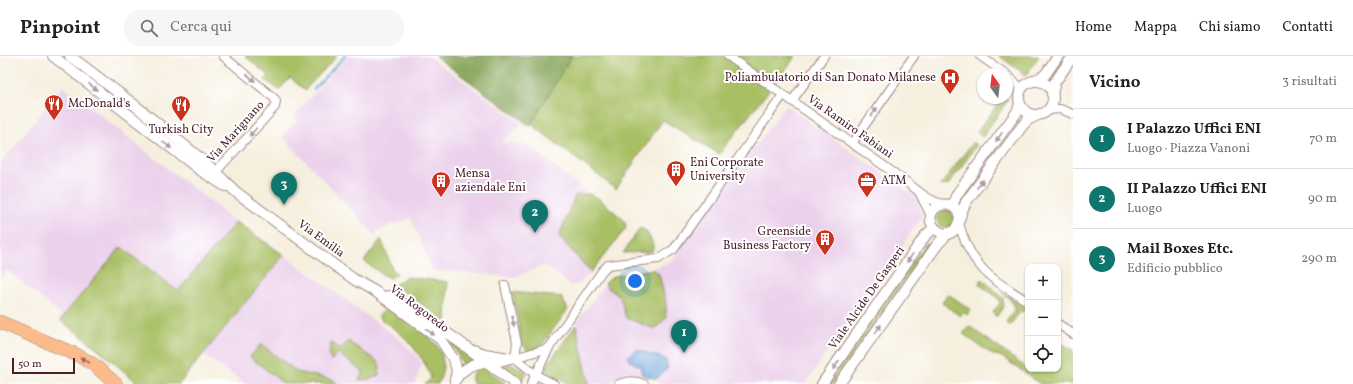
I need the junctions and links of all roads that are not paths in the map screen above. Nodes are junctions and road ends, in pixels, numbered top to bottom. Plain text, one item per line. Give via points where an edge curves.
1 (53, 56) edge
2 (70, 56) edge
3 (223, 56) edge
4 (728, 56) edge
5 (824, 56) edge
6 (914, 56) edge
7 (980, 56) edge
8 (1058, 56) edge
9 (1073, 56) edge
10 (65, 59) edge
11 (997, 68) edge
12 (1013, 80) edge
13 (1033, 81) junction
14 (1021, 90) junction
15 (1052, 94) junction
16 (783, 95) junction
17 (792, 101) junction
18 (132, 103) junction
19 (1020, 104) junction
20 (1044, 112) junction
21 (125, 113) junction
22 (1073, 114) edge
23 (852, 143) junction
24 (985, 157) junction
25 (995, 164) junction
26 (214, 175) junction
27 (919, 191) junction
28 (947, 205) junction
29 (933, 224) junction
30 (957, 227) junction
31 (505, 285) dead end
32 (376, 292) junction
33 (1025, 300) edge
34 (0, 322) edge
35 (1061, 326) edge
36 (1073, 334) edge
37 (465, 346) junction
38 (549, 348) junction
39 (515, 358) junction
40 (488, 362) junction
41 (536, 375) junction
42 (454, 382) edge
43 (116, 384) edge
44 (515, 384) edge
45 (531, 384) edge
46 (554, 384) edge
47 (619, 384) edge
48 (644, 384) edge
49 (822, 384) edge
50 (839, 384) edge

1 - 10 street
2 - 18 street
3 -> 26 street, Via Marignano via 276,101 275,107
4 - 16 street, Via Ramiro Fabiani
5 - 17 street
23 -> 6 street
7 - 11 street
8 - 13 street via 1045,75
9 - 15 street via 1055,82
10 -> 21 street
12 - 14 street
13 - 14 street
13 - 15 street via 1045,84
14 - 19 street
15 - 20 street via 1052,103
16 - 17 street, Via Ramiro Fabiani
16 - 38 street via 674,249 658,259 608,265
17 - 23 street, Via Ramiro Fabiani
18 - 21 street
18 - 26 street
19 - 20 street via 1028,113 1034,115
19 -> 24 street, Viale Alcide De Gasperi
20 - 22 street via 1060,108
20 - 25 street via 1025,122
21 -> 26 street
23 - 27 street, Via Ramiro Fabiani
24 - 25 street
24 - 28 street, Viale Alcide De Gasperi
30 -> 25 street via 966,202
26 - 32 street, Via Emilia via 355,280
27 - 28 street, Via Ramiro Fabiani via 936,203
27 - 29 street, Via Ramiro Fabiani
28 - 29 street, Viale Alcide De Gasperi via 935,208 931,216
28 - 30 street via 957,210
29 - 30 street via 940,232
29 -> 49 street, Viale Alcide De Gasperi
30 - 33 street via 981,267
50 -> 30 street via 937,245
31 -> 39 street via 517,343
32 - 37 street, Via Rogoredo via 402,303
32 -> 42 street, Via Rogoredo via 440,339 454,360 457,371
43 -> 34 highway via 93,364 77,355
35 - 36 street
37 - 39 street via 485,353
37 - 40 street, Via Rogoredo
38 - 39 street
38 - 41 street
39 - 40 street
39 - 41 street
40 - 42 street via 470,367 460,373
40 - 44 street, Via Rogoredo
41 - 45 street
41 - 46 street
47 - 48 street via 634,381

